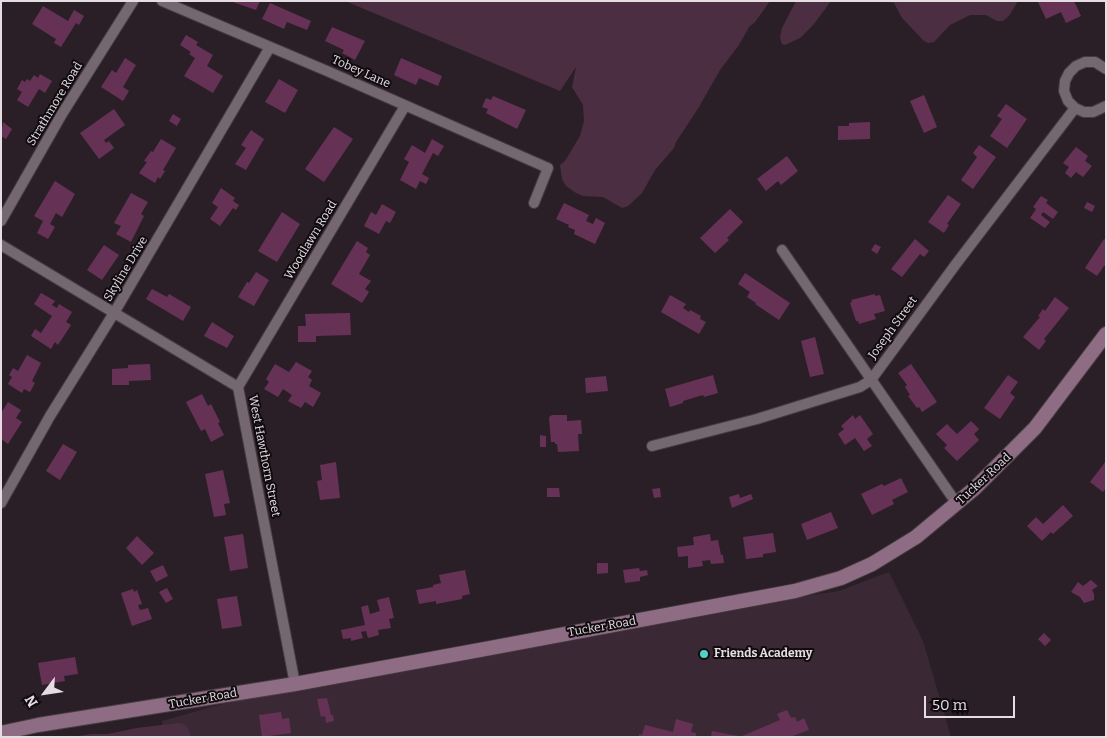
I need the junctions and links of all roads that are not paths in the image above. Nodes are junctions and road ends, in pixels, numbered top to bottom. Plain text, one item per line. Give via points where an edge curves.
1 (132, 1) edge
2 (162, 1) edge
3 (270, 47) junction
4 (1106, 69) edge
5 (405, 106) junction
6 (1106, 106) edge
7 (1075, 108) junction
8 (534, 203) dead end
9 (1, 220) edge
10 (1, 245) edge
11 (782, 250) dead end
12 (114, 313) junction
13 (1106, 334) edge
14 (871, 380) junction
15 (238, 387) junction
16 (652, 446) dead end
17 (1, 503) edge
18 (957, 504) junction
19 (295, 684) junction
20 (1, 733) edge

1 - 9 street, Strathmore Road
2 - 3 street, Tobey Lane
3 - 5 street, Tobey Lane
3 - 12 street, Skyline Drive
4 - 7 street via 1095,62 1085,62 1069,72 1064,91
5 - 8 street, Tobey Lane via 548,168
5 - 15 street, Woodlawn Road
6 - 7 street via 1093,112
7 - 14 street, Joseph Street
10 - 12 street, West Hawthorn Street
11 - 14 street
12 - 15 street, West Hawthorn Street
12 - 17 street, Skyline Drive
13 - 18 main road, Tucker Road via 1029,435
14 - 16 street, Joseph Street via 860,388
14 - 18 street
15 - 19 street, West Hawthorn Street
18 - 19 main road, Tucker Road via 916,537 872,564 810,588
19 - 20 main road, Tucker Road

